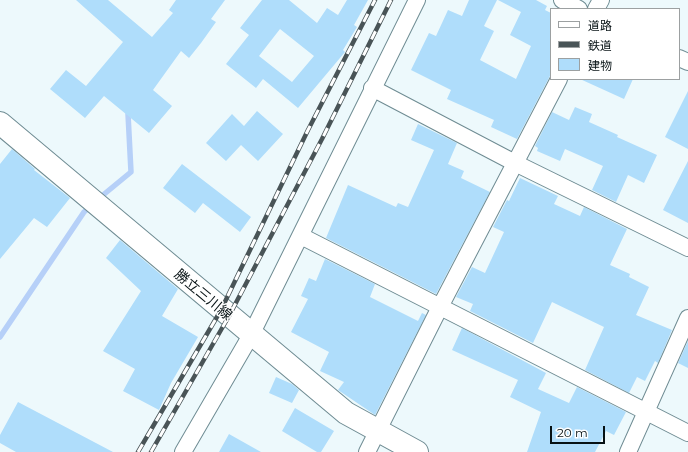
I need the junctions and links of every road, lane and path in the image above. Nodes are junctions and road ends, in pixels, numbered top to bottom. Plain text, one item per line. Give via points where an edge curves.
1 (417, 0) edge
2 (562, 0) edge
3 (577, 8) edge
4 (559, 80) edge
5 (372, 88) junction
6 (0, 122) edge
7 (515, 163) junction
8 (301, 236) junction
9 (688, 248) edge
10 (440, 308) junction
11 (688, 318) edge
12 (251, 335) junction
13 (648, 412) junction
14 (378, 432) junction
15 (688, 433) edge
16 (183, 452) edge
17 (367, 452) edge
18 (417, 452) edge
19 (628, 452) edge

1 - 5 street
2 - 3 street
4 - 7 street
5 - 7 street
5 - 8 street
6 - 12 main road, 勝立三川線
7 - 9 street
7 - 10 street
8 - 10 street
8 - 12 street
10 - 13 street
10 - 14 street
11 - 13 street
12 - 14 main road, 勝立三川線 via 346,413
12 - 16 street
13 - 15 street
13 - 19 street
14 - 17 street
14 - 18 main road, 勝立三川線

